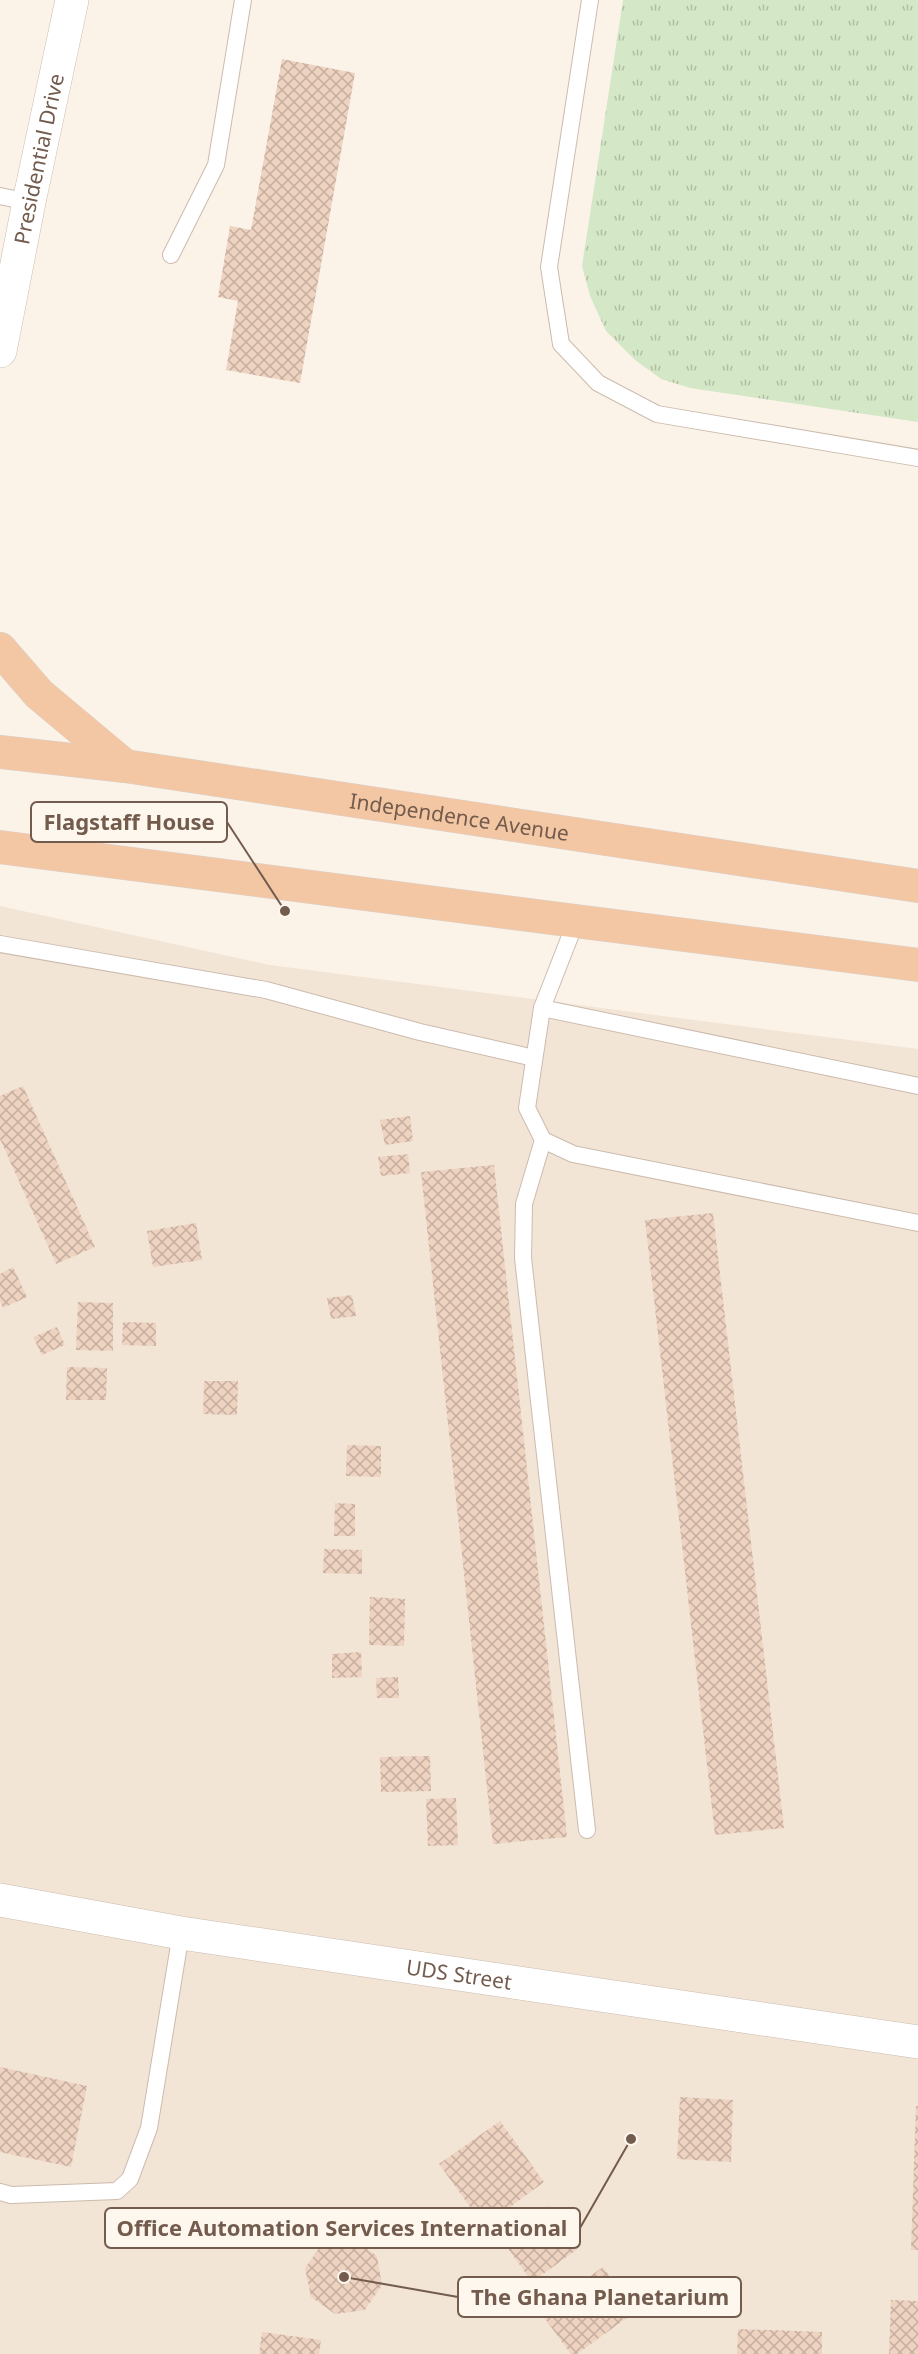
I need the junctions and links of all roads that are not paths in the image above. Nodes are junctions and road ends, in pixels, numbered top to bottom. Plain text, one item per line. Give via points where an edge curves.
1 (72, 0) edge
2 (243, 0) edge
3 (590, 0) edge
4 (14, 199) edge
5 (171, 255) dead end
6 (0, 351) edge
7 (918, 458) edge
8 (0, 649) edge
9 (0, 752) edge
10 (126, 766) junction
11 (0, 847) edge
12 (918, 886) edge
13 (576, 921) junction
14 (0, 944) edge
15 (918, 965) edge
16 (542, 1008) junction
17 (534, 1058) junction
18 (918, 1086) edge
19 (543, 1140) junction
20 (918, 1223) edge
21 (587, 1830) dead end
22 (0, 1900) edge
23 (181, 1933) junction
24 (918, 2042) edge
25 (0, 2192) edge

1 - 4 street, Presidential Drive
2 - 5 lane via 216,165
3 - 7 lane via 549,267 561,344 598,383 657,414
4 - 6 street, Presidential Drive
8 - 10 highway via 39,694
9 - 10 highway, Independence Avenue
10 - 12 highway, Independence Avenue
11 - 13 highway
13 - 15 highway
13 - 16 lane
14 - 17 lane via 266,990
16 - 17 lane
16 - 18 lane
17 - 19 lane via 526,1108
19 - 20 lane via 573,1154
19 - 21 lane via 524,1204 523,1258
22 - 23 street, UDS Street
23 - 24 street, UDS Street
23 - 25 lane via 149,2128 130,2179 117,2191 11,2195

